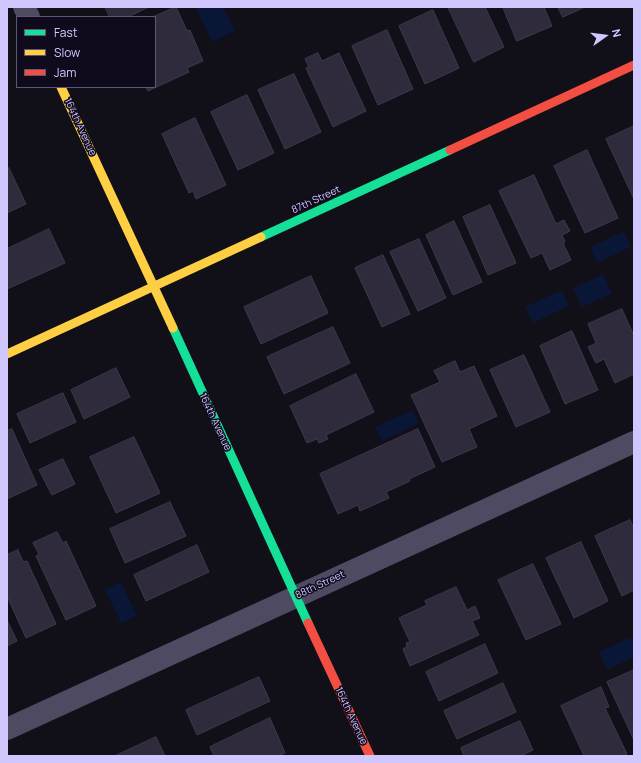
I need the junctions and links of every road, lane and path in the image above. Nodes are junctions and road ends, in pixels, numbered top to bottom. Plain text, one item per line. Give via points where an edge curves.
1 (24, 7) edge
2 (28, 16) edge
3 (634, 65) edge
4 (61, 88) edge
5 (153, 287) junction
6 (7, 354) edge
7 (634, 442) edge
8 (296, 597) junction
9 (7, 729) edge
10 (370, 756) edge

1 - 2 street
3 - 5 street, 87th Street
4 - 5 street, 164th Avenue
5 - 6 street, 87th Street
5 - 8 street, 164th Avenue
7 - 8 street, 88th Street
8 - 9 street, 88th Street
8 - 10 street, 164th Avenue

